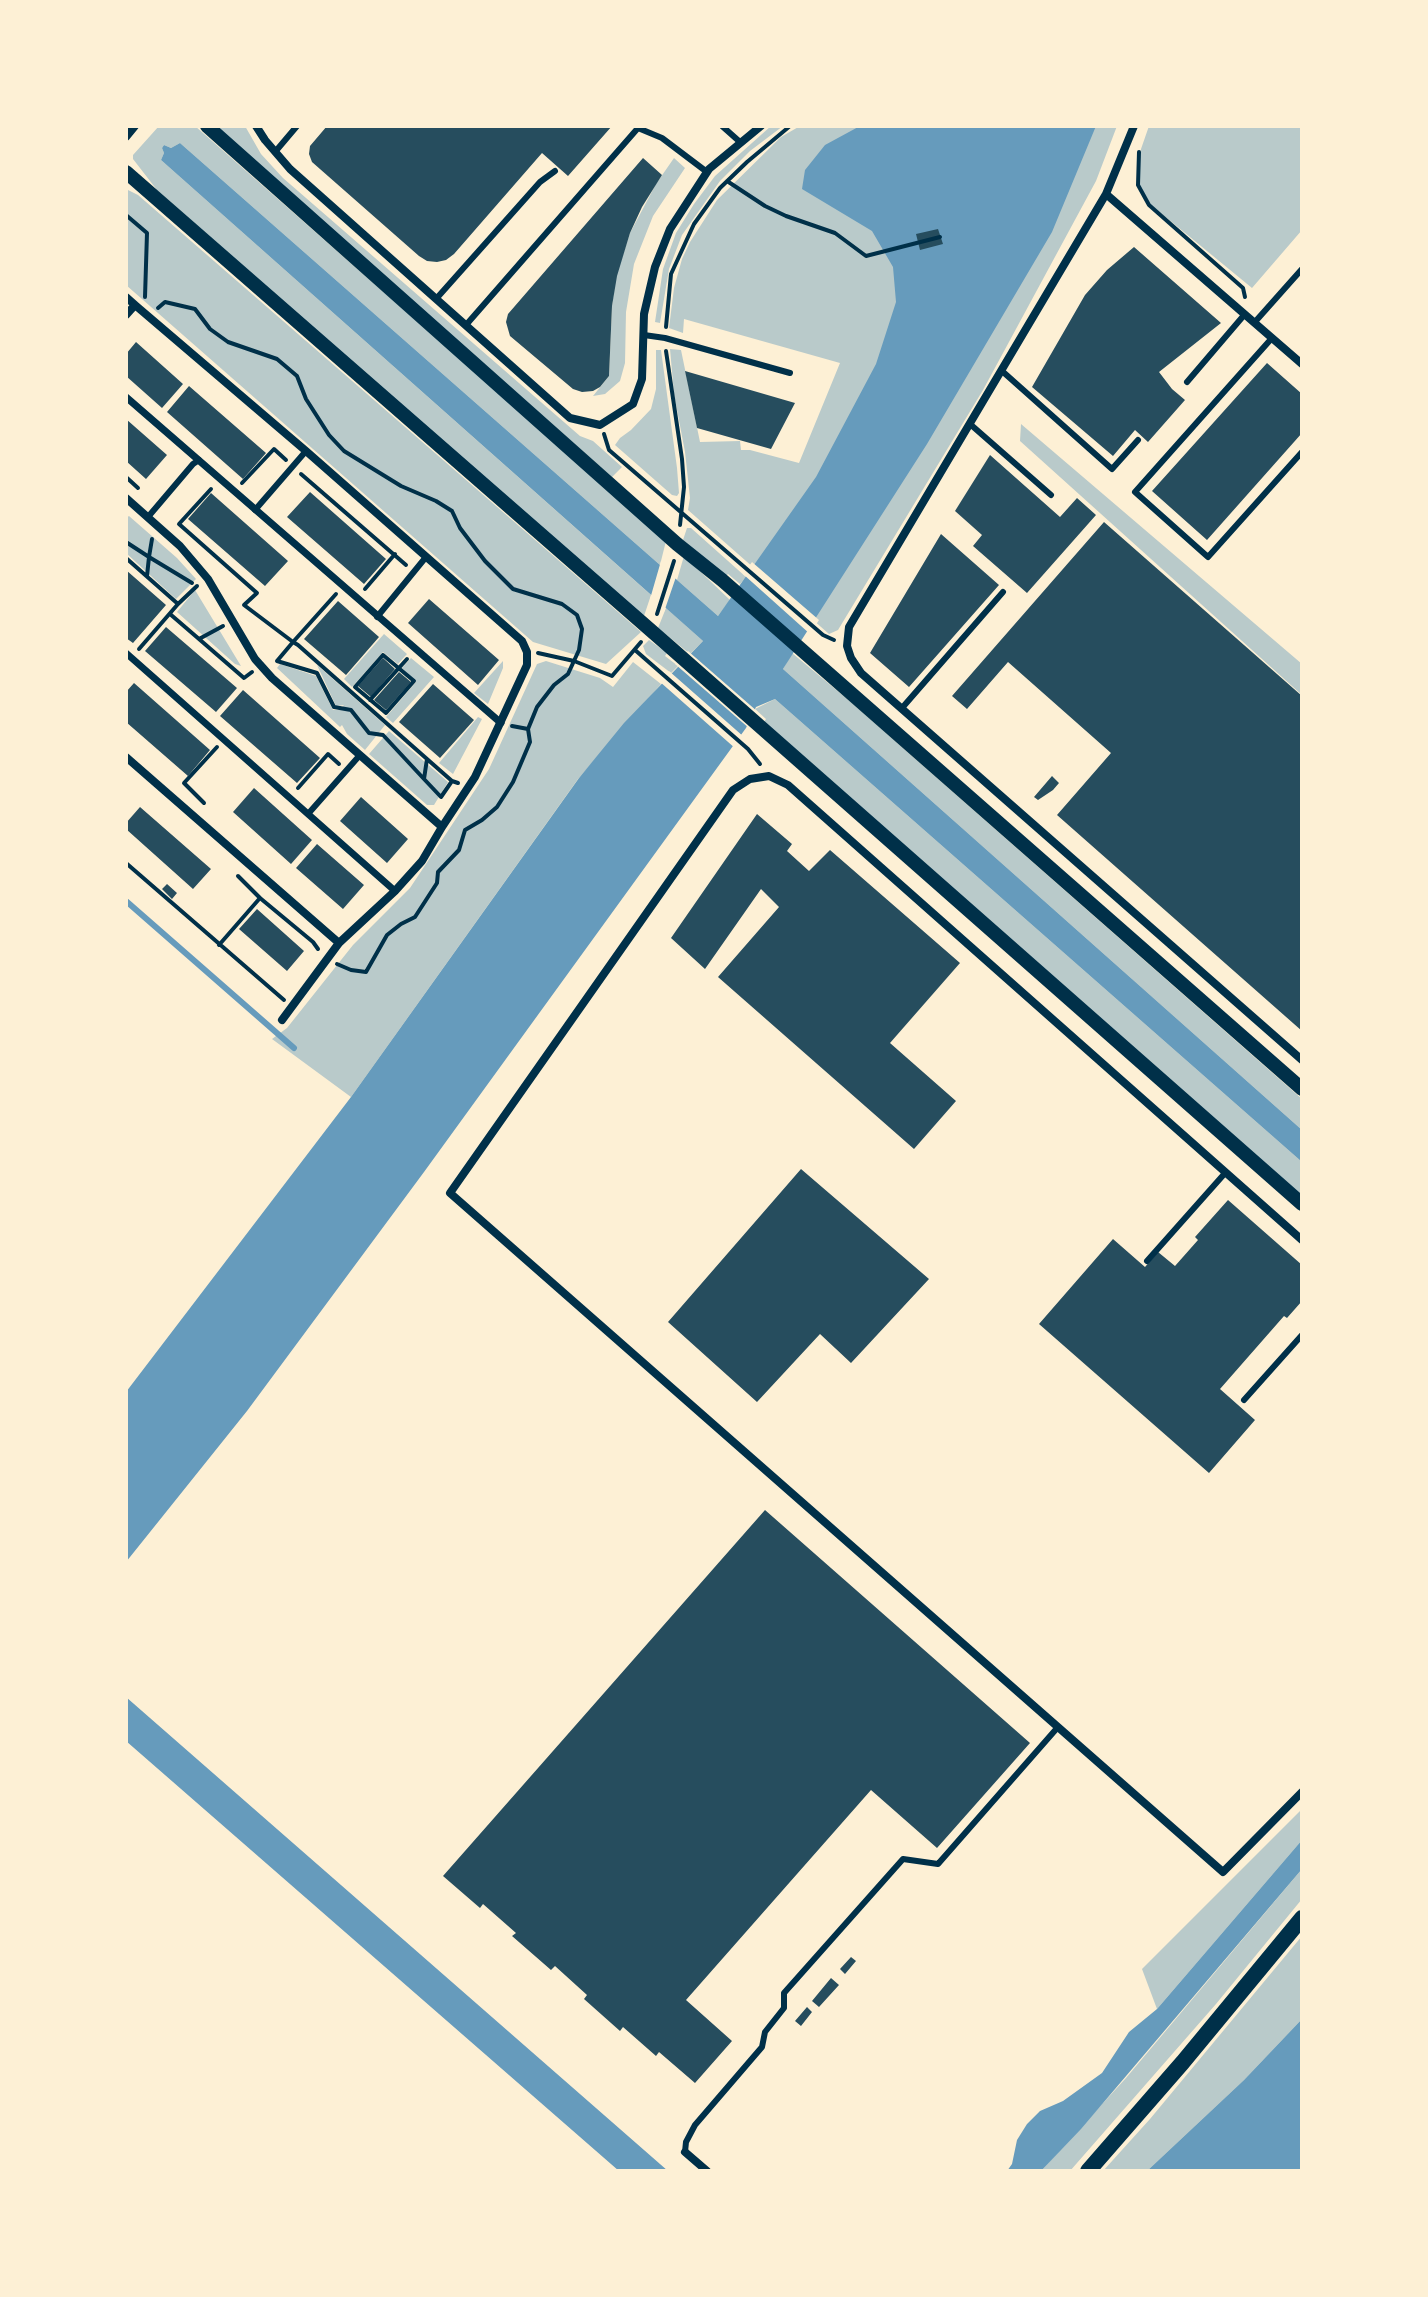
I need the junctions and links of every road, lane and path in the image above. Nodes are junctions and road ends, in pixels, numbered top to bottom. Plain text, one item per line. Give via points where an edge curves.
1 (135, 126) edge
2 (207, 126) edge
3 (297, 126) edge
4 (722, 126) edge
5 (761, 126) edge
6 (790, 126) edge
7 (1134, 126) edge
8 (260, 128) edge
9 (126, 137) edge
10 (1143, 140) dead end
11 (740, 142) junction
12 (275, 152) junction
13 (555, 171) dead end
14 (126, 172) edge
15 (707, 172) junction
16 (727, 181) junction
17 (1106, 194) junction
18 (126, 215) edge
19 (940, 237) dead end
20 (1302, 269) edge
21 (126, 297) edge
22 (436, 299) junction
23 (145, 300) junction
24 (135, 305) junction
25 (126, 315) edge
26 (1250, 319) junction
27 (466, 325) junction
28 (644, 335) junction
29 (665, 338) junction
30 (1272, 338) junction
31 (1302, 364) edge
32 (1002, 371) junction
33 (790, 373) dead end
34 (1187, 382) dead end
35 (126, 397) edge
36 (970, 424) junction
37 (600, 425) junction
38 (1138, 440) dead end
39 (306, 451) junction
40 (1302, 452) edge
41 (199, 460) junction
42 (292, 467) junction
43 (220, 478) junction
44 (235, 492) junction
45 (1051, 495) dead end
46 (126, 498) edge
47 (255, 510) junction
48 (681, 513) junction
49 (152, 520) junction
50 (126, 542) edge
51 (677, 550) dead end
52 (395, 554) junction
53 (149, 557) junction
54 (426, 557) junction
55 (126, 558) edge
56 (414, 572) junction
57 (147, 576) junction
58 (208, 579) junction
59 (197, 586) junction
60 (343, 587) junction
61 (1003, 592) dead end
62 (356, 599) junction
63 (178, 604) junction
64 (170, 614) junction
65 (377, 617) junction
66 (233, 620) junction
67 (651, 628) junction
68 (823, 635) dead end
69 (199, 639) junction
70 (293, 642) junction
71 (415, 649) junction
72 (635, 650) junction
73 (527, 652) junction
74 (129, 656) edge
75 (574, 661) junction
76 (261, 666) junction
77 (399, 668) junction
78 (371, 700) junction
79 (366, 705) junction
80 (902, 708) junction
81 (501, 723) junction
82 (528, 729) dead end
83 (224, 740) junction
84 (748, 749) dead end
85 (360, 755) junction
86 (126, 757) edge
87 (427, 759) junction
88 (346, 771) junction
89 (424, 779) junction
90 (452, 781) junction
91 (467, 788) junction
92 (289, 798) junction
93 (204, 803) dead end
94 (308, 814) junction
95 (442, 827) junction
96 (126, 863) edge
97 (238, 876) dead end
98 (395, 891) junction
99 (339, 943) junction
100 (219, 945) junction
101 (291, 1007) junction
102 (282, 1020) dead end
103 (1302, 1060) edge
104 (1302, 1089) edge
105 (1226, 1172) junction
106 (1302, 1204) edge
107 (1302, 1240) edge
108 (1147, 1261) dead end
109 (1302, 1335) edge
110 (1244, 1400) dead end
111 (1058, 1727) junction
112 (1302, 1792) edge
113 (1302, 1918) edge
114 (685, 2152) joint
115 (707, 2171) edge
116 (1088, 2171) edge

1 - 9 street
2 - 104 street
3 - 12 lane
4 - 11 lane
5 - 11 street
6 - 16 path
7 - 17 street
8 - 12 street
10 - 26 path via 1138,153 1141,194 1243,288
11 - 15 street
12 - 22 street
13 - 22 lane
14 - 67 street
15 - 27 lane via 662,138 638,128
15 - 28 street via 670,229 655,267
16 - 19 path via 765,206 835,233 866,256
16 - 29 path via 694,224 671,274
17 - 26 street
17 - 32 street
18 - 23 path via 147,233
20 - 26 lane
21 - 24 street
22 - 27 street
23 - 24 path
23 - 75 path via 156,310 165,302 195,309 228,342 287,367 344,451 452,511 485,561 513,589 562,604 577,615 582,629
24 - 25 street
24 - 39 street
26 - 30 street
26 - 34 lane
27 - 37 street via 570,418
28 - 29 lane
28 - 37 street via 642,379 633,404
29 - 33 lane
29 - 48 path via 682,459
30 - 31 street
30 - 40 lane via 1135,492 1208,557
32 - 36 street
32 - 38 lane via 1112,469
35 - 41 street
36 - 45 lane
36 - 80 street via 849,627 851,658
37 - 48 path via 609,450
39 - 42 lane
39 - 54 street
41 - 43 street
41 - 49 lane
42 - 44 path via 274,449
42 - 47 lane
42 - 52 path
43 - 44 street
43 - 70 path via 179,524 257,593 244,605
44 - 47 street
46 - 49 street
47 - 60 street
48 - 68 path
49 - 53 path
49 - 58 street
50 - 53 path
51 - 67 path
52 - 56 path
52 - 62 path
53 - 57 path
53 - 59 path
54 - 56 lane
54 - 73 street via 522,641
55 - 57 path
56 - 65 lane
57 - 63 path
58 - 59 path
58 - 66 street
59 - 63 path
60 - 62 street
60 - 70 path
61 - 80 lane
62 - 65 street
63 - 64 path
64 - 69 path
64 - 74 path
65 - 71 street
66 - 69 path
66 - 76 street
67 - 72 path
67 - 106 street
69 - 76 path via 244,678
70 - 79 path
70 - 89 path via 277,661 317,673 334,707 351,710 369,733 383,735
71 - 77 path
71 - 81 street
72 - 75 path via 612,676
72 - 84 path
73 - 75 path
73 - 81 street via 527,665
74 - 83 street
75 - 82 path via 537,707
76 - 85 street
77 - 78 path
77 - 78 path via 414,681 396,703 386,713
77 - 78 path via 383,655 355,687
78 - 79 path
79 - 87 path
80 - 103 street
81 - 91 street
83 - 92 street
83 - 93 path via 184,783
85 - 88 lane
85 - 95 street
86 - 99 street
87 - 89 path
87 - 90 path
88 - 92 path via 328,754
88 - 94 lane
89 - 90 path via 441,797
90 - 91 path
91 - 95 street
92 - 94 street
94 - 98 street
95 - 98 street via 422,861
96 - 100 path
97 - 100 path via 260,898
98 - 99 street
99 - 101 street
100 - 101 path
101 - 102 street
105 - 107 street
105 - 108 lane
105 - 111 street via 788,785 769,776 750,779 733,790 450,1193
109 - 110 lane
111 - 112 street via 1223,1872
111 - 114 lane via 938,1864 903,1859 784,1993 784,2008 765,2032 762,2047 695,2125
113 - 116 main road
114 - 115 street

